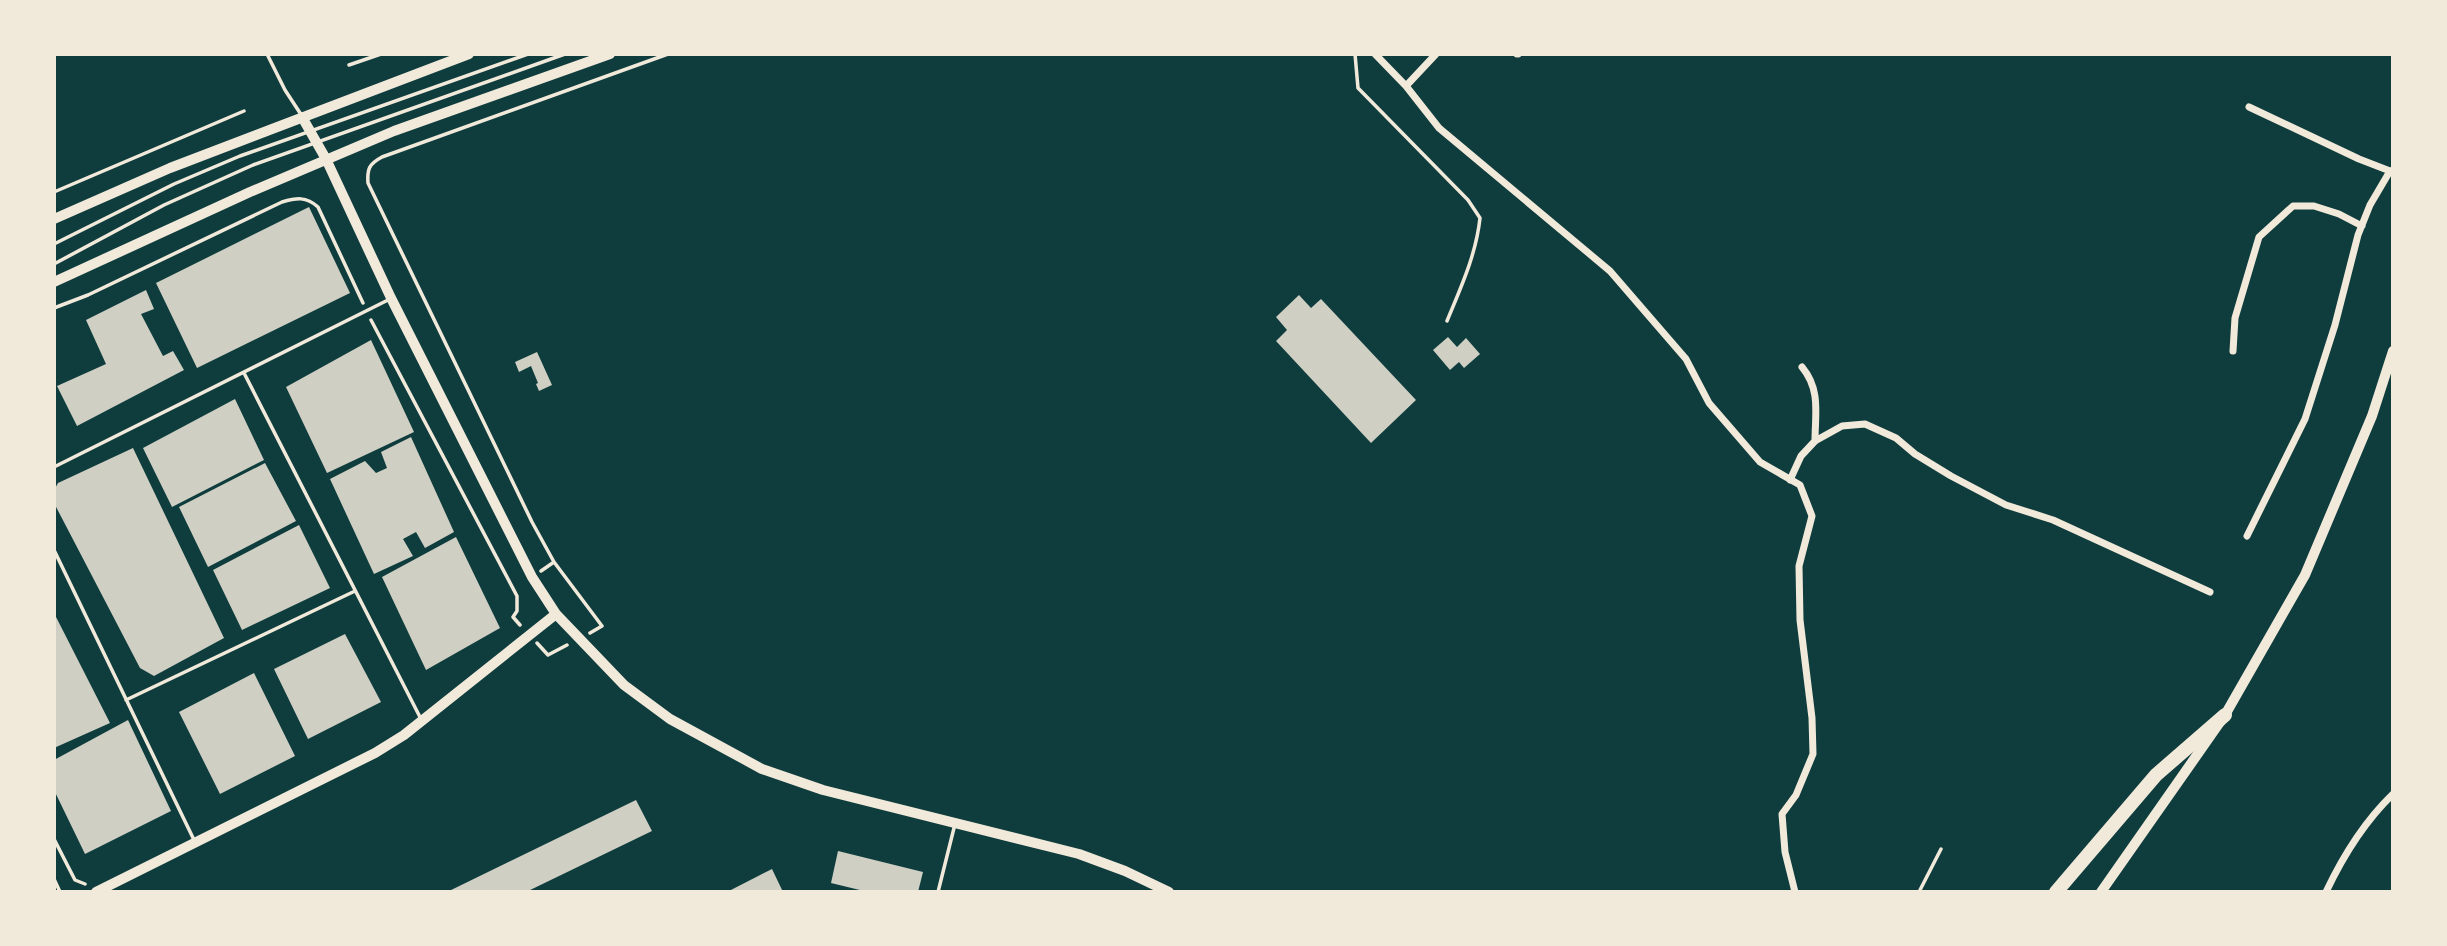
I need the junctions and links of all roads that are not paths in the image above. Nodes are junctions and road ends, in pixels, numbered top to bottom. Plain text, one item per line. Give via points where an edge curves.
1 (267, 54) edge
2 (469, 54) edge
3 (528, 54) edge
4 (565, 54) edge
5 (610, 54) edge
6 (1355, 54) edge
7 (1375, 54) edge
8 (1436, 54) edge
9 (1406, 86) junction
10 (2249, 107) dead end
11 (302, 117) junction
12 (310, 131) junction
13 (316, 142) junction
14 (326, 159) junction
15 (2391, 170) edge
16 (54, 219) edge
17 (2362, 226) junction
18 (54, 244) edge
19 (54, 264) edge
20 (54, 282) edge
21 (391, 298) junction
22 (1447, 321) dead end
23 (2233, 351) dead end
24 (2393, 351) edge
25 (1802, 367) dead end
26 (244, 373) junction
27 (1815, 441) junction
28 (54, 467) edge
29 (1790, 480) junction
30 (2247, 537) dead end
31 (54, 551) edge
32 (355, 591) junction
33 (2210, 592) dead end
34 (556, 614) junction
35 (127, 700) junction
36 (2225, 715) junction
37 (422, 721) junction
38 (2393, 794) edge
39 (955, 822) junction
40 (196, 843) junction
41 (1941, 849) dead end
42 (54, 879) edge
43 (93, 888) edge
44 (1157, 888) edge
45 (60, 892) edge
46 (938, 892) edge
47 (1169, 892) edge
48 (1794, 892) edge
49 (1919, 892) edge
50 (2056, 892) edge
51 (2101, 892) edge
52 (2326, 892) edge

1 - 11 lane
2 - 11 street
3 - 12 lane
4 - 13 lane
5 - 14 street
6 - 22 lane via 1357,89 1468,200 1480,218 1471,263
7 - 9 street
8 - 9 street
9 - 29 street via 1439,128 1610,271 1686,359 1709,402 1760,462
10 - 15 street
11 - 12 street
11 - 16 street
12 - 13 street
12 - 18 lane via 174,184
13 - 14 street
13 - 19 lane via 164,205
14 - 20 street
14 - 21 street
15 - 17 street
17 - 23 street via 2314,206 2293,206 2259,237 2235,318
17 - 30 street via 2305,419
21 - 26 lane
21 - 34 street via 532,577
24 - 36 main road via 2372,416 2305,575
25 - 27 street via 1817,397
26 - 28 lane
26 - 32 lane
27 - 29 street via 1801,456
27 - 33 street via 1842,426 1865,424 2006,505 2053,520
29 - 48 street via 1800,485 1812,516 1799,566 1813,754 1796,795 1782,814
31 - 35 lane
32 - 35 lane
32 - 37 lane
34 - 37 street
34 - 39 street via 624,685 720,748 762,769 823,790
35 - 40 lane
36 - 50 highway via 2156,775
36 - 51 main road
37 - 40 street via 341,771
38 - 52 street via 2376,810 2340,862
39 - 44 street via 1079,854
39 - 46 lane
40 - 43 street
41 - 49 lane
42 - 45 lane
44 - 47 street

